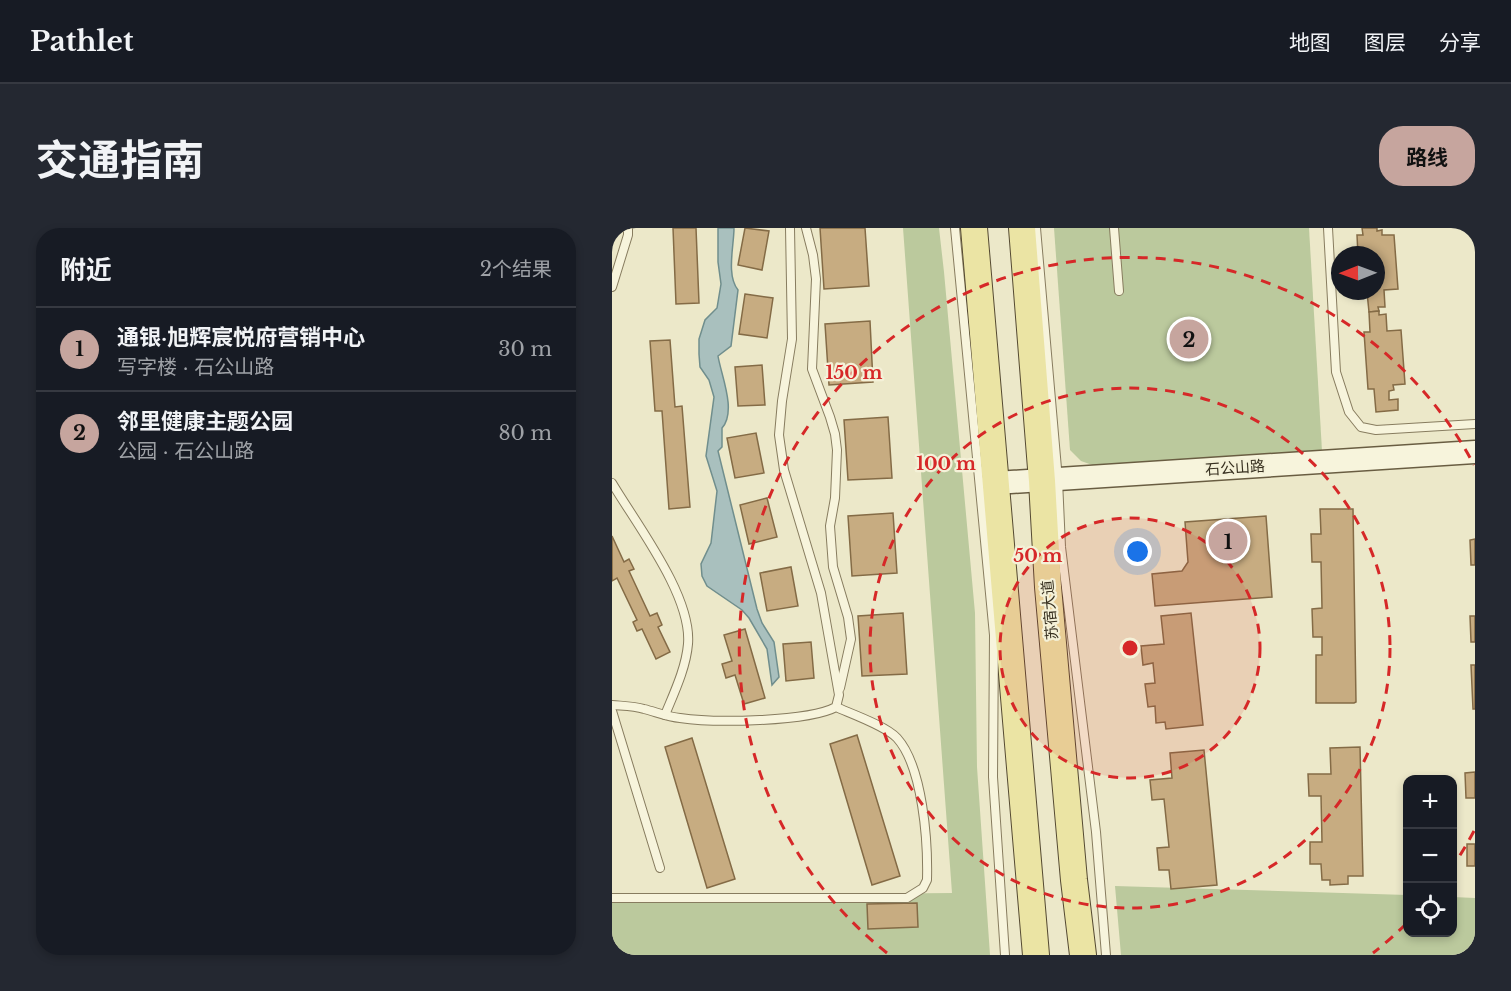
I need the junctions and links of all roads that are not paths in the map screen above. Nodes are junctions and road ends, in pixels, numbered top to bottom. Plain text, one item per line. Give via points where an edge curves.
1 (628, 228) edge
2 (790, 228) edge
3 (806, 228) edge
4 (955, 228) edge
5 (974, 228) edge
6 (1022, 228) edge
7 (1036, 228) edge
8 (1114, 228) edge
9 (1328, 228) edge
10 (612, 287) edge
11 (1119, 291) dead end
12 (1475, 424) edge
13 (1475, 452) edge
14 (1050, 480) junction
15 (612, 483) edge
16 (996, 483) junction
17 (839, 695) junction
18 (612, 705) edge
19 (836, 707) junction
20 (612, 711) edge
21 (664, 714) junction
22 (660, 868) dead end
23 (612, 898) edge
24 (1005, 955) edge
25 (1036, 955) edge
26 (1083, 955) edge
27 (1106, 955) edge

1 - 10 lane
2 - 17 lane via 792,339 779,435 784,470 821,593
3 - 17 lane via 816,279 812,369 836,442 837,471 830,526 833,567 851,639
4 - 24 lane via 994,635 993,777
5 - 16 main road
6 - 14 main road, 苏宿大道
7 - 14 lane
8 - 11 lane
9 - 12 lane via 1336,372 1349,412 1361,427 1376,430
13 - 14 street, 石公山路
14 - 16 street, 石公山路
14 - 26 main road, 苏宿大道 via 1049,599
14 - 27 lane via 1096,832
15 - 21 lane via 668,575 684,611 688,643
16 - 25 main road
17 - 19 lane
18 - 21 lane
19 - 21 lane via 786,717 705,722
19 - 23 lane via 896,737 909,755 924,822 927,880 923,888 907,898
20 - 22 lane

